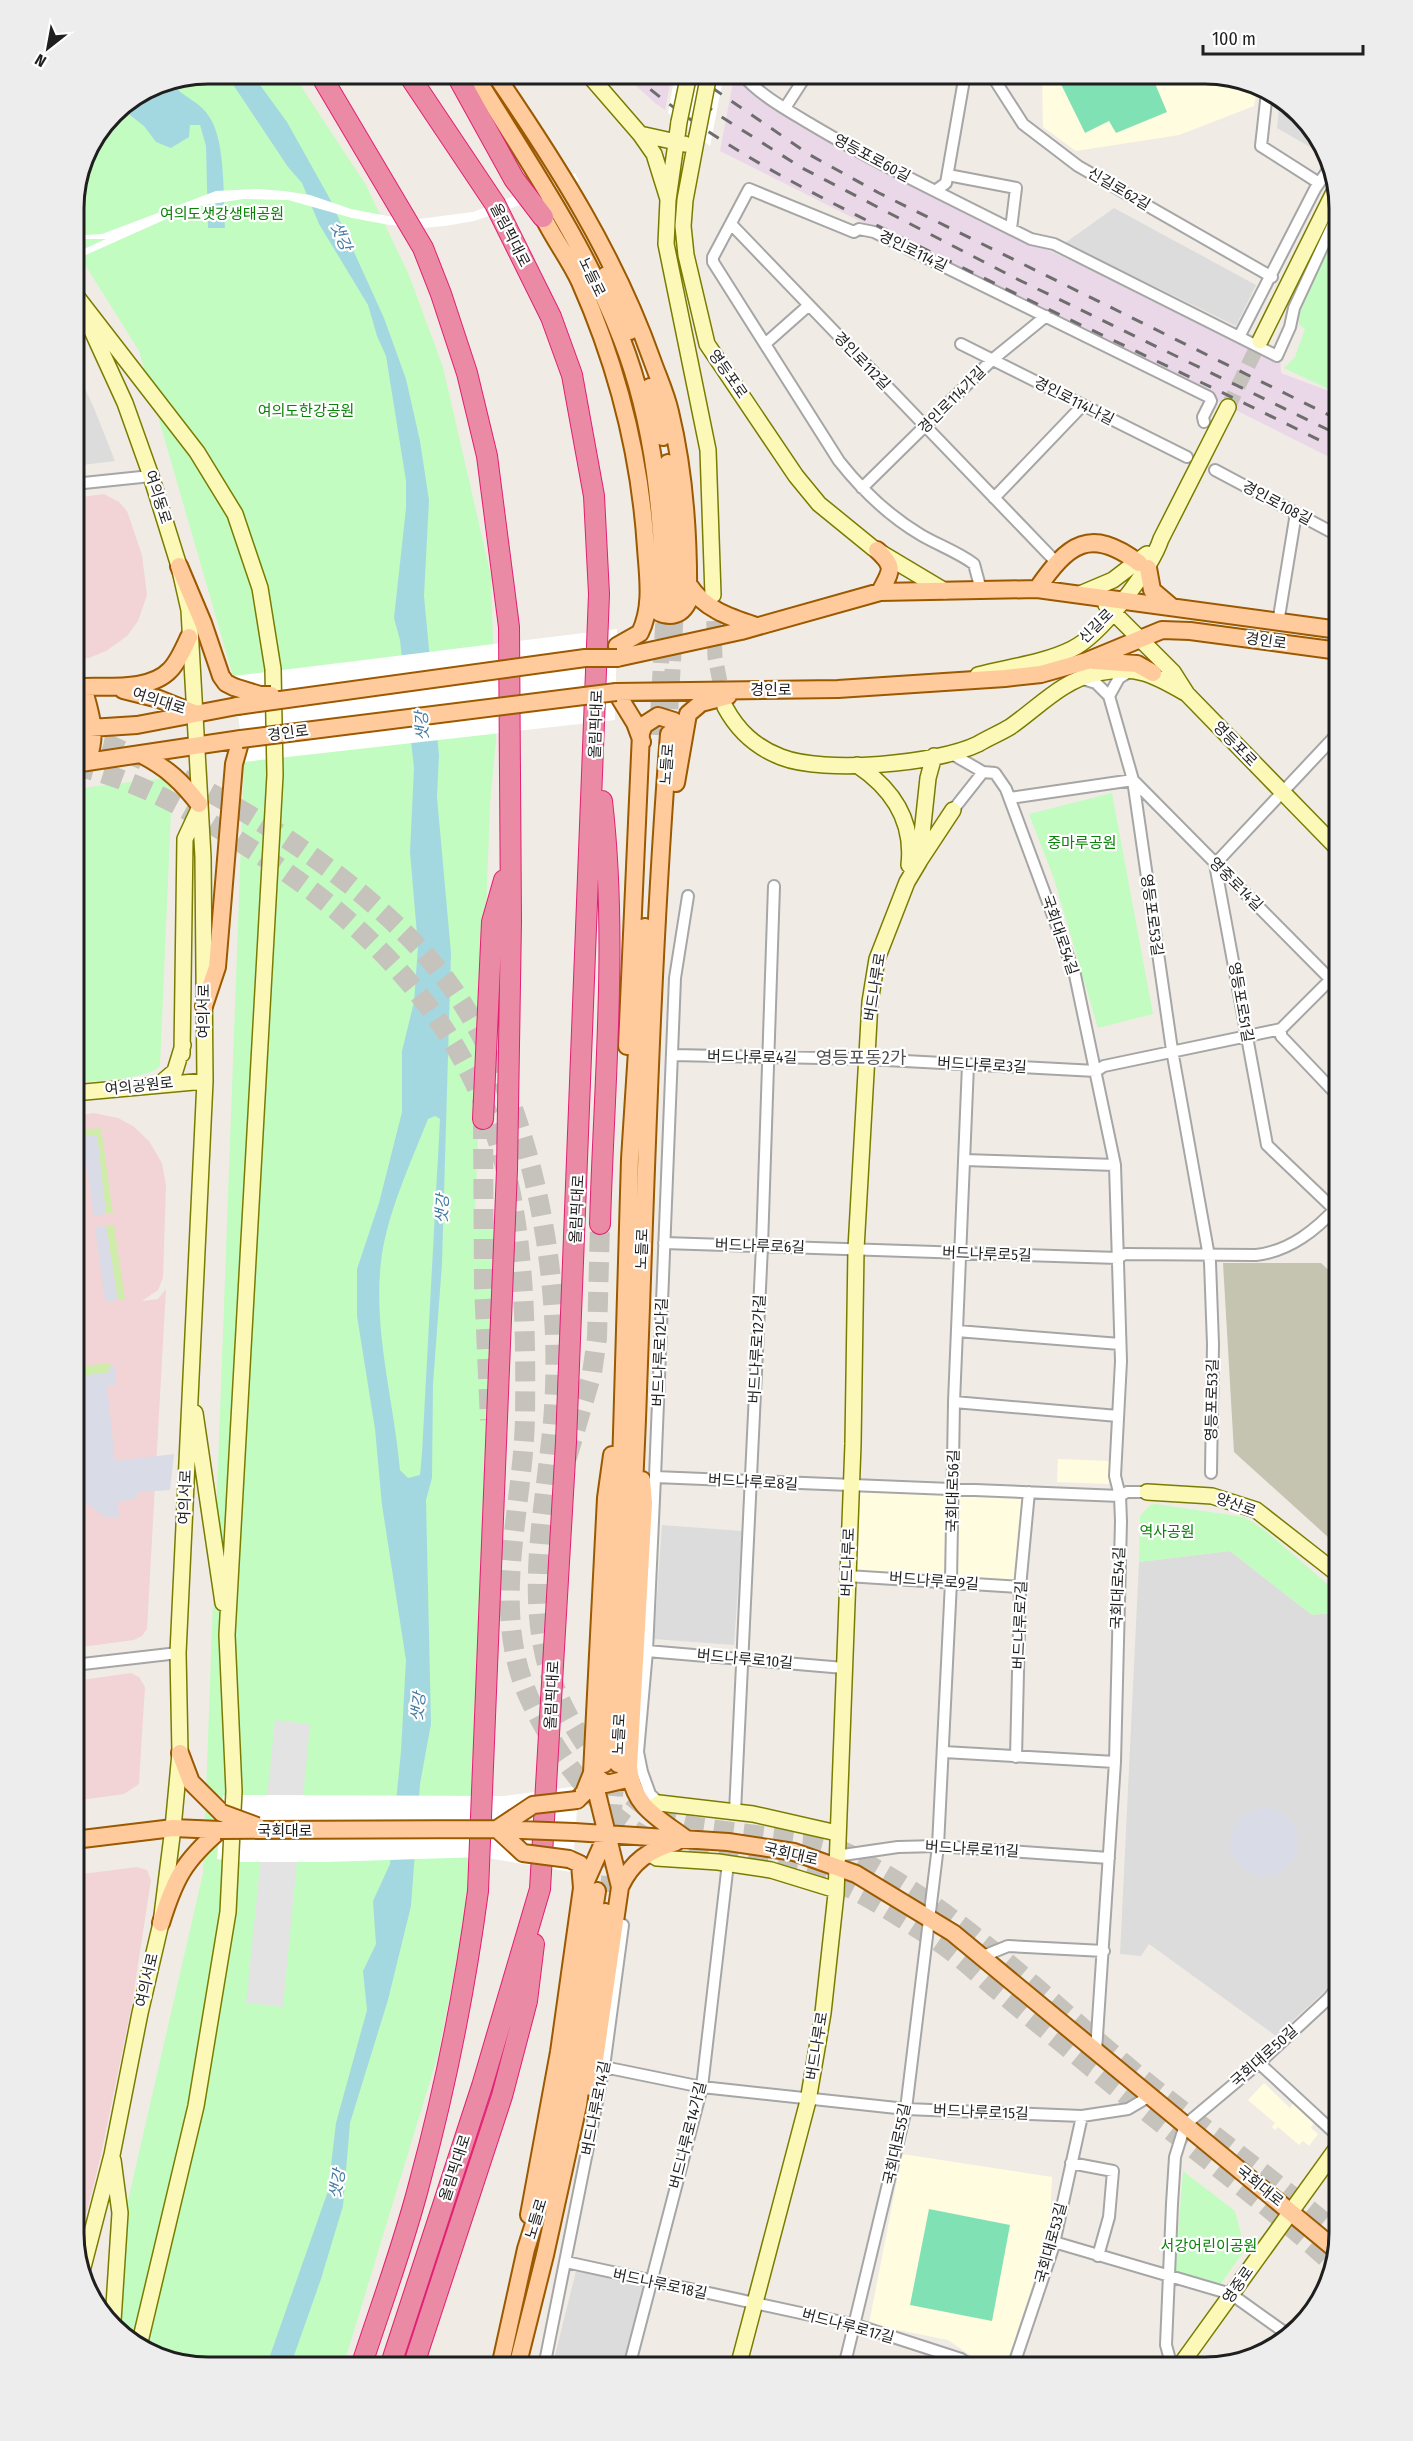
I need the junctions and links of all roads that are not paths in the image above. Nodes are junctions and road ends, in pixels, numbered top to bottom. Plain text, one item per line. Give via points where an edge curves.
1 (326, 84) edge
2 (415, 84) edge
3 (461, 84) edge
4 (480, 84) edge
5 (500, 84) edge
6 (501, 84) edge
7 (597, 84) edge
8 (687, 84) edge
9 (708, 84) edge
10 (752, 84) edge
11 (801, 84) edge
12 (963, 84) edge
13 (997, 84) edge
14 (1266, 100) edge
15 (785, 108) junction
16 (503, 122) junction
17 (640, 134) junction
18 (678, 141) junction
19 (696, 141) junction
20 (948, 175) junction
21 (1325, 175) edge
22 (1319, 183) junction
23 (935, 191) junction
24 (668, 200) junction
25 (1329, 202) edge
26 (543, 217) junction
27 (731, 224) junction
28 (1011, 229) junction
29 (1329, 233) edge
30 (1272, 277) junction
31 (676, 293) junction
32 (809, 305) junction
33 (84, 306) edge
34 (84, 314) edge
35 (1046, 316) junction
36 (1240, 335) junction
37 (1260, 341) tunnel mouth
38 (707, 344) junction
39 (765, 344) junction
40 (961, 345) dead end
41 (992, 360) junction
42 (1083, 405) junction
43 (1228, 407) tunnel mouth
44 (1204, 422) dead end
45 (925, 426) junction
46 (1187, 457) dead end
47 (1215, 470) dead end
48 (151, 476) junction
49 (84, 483) edge
50 (862, 488) junction
51 (994, 498) junction
52 (1296, 513) junction
53 (1329, 530) edge
54 (877, 550) junction
55 (1056, 562) junction
56 (1144, 565) junction
57 (179, 566) junction
58 (689, 585) junction
59 (1037, 589) junction
60 (981, 590) junction
61 (945, 591) junction
62 (880, 592) junction
63 (712, 595) tunnel mouth
64 (1087, 595) junction
65 (1117, 606) junction
66 (663, 607) junction
67 (1175, 609) junction
68 (1278, 623) junction
69 (756, 626) junction
70 (1329, 629) edge
71 (189, 637) junction
72 (1140, 639) junction
73 (1329, 650) edge
74 (617, 652) junction
75 (1087, 661) junction
76 (1145, 671) junction
77 (1079, 678) junction
78 (964, 679) junction
79 (84, 687) edge
80 (84, 687) edge
81 (752, 690) junction
82 (616, 692) junction
83 (1188, 694) junction
84 (299, 696) junction
85 (1109, 696) junction
86 (84, 702) edge
87 (725, 707) tunnel mouth
88 (194, 713) junction
89 (84, 728) edge
90 (94, 728) junction
91 (669, 736) junction
92 (241, 739) junction
93 (642, 742) junction
94 (196, 745) junction
95 (1329, 745) edge
96 (595, 747) junction
97 (952, 754) junction
98 (142, 755) junction
99 (934, 756) junction
100 (84, 757) edge
101 (84, 762) edge
102 (857, 765) junction
103 (983, 772) junction
104 (1133, 780) junction
105 (1283, 793) junction
106 (926, 797) junction
107 (1010, 798) junction
108 (199, 807) junction
109 (953, 810) junction
110 (1329, 839) edge
111 (203, 857) junction
112 (510, 860) junction
113 (919, 862) junction
114 (1215, 864) junction
115 (907, 882) junction
116 (774, 886) dead end
117 (688, 896) dead end
118 (1329, 978) edge
119 (1329, 982) edge
120 (204, 1006) junction
121 (1281, 1029) junction
122 (1247, 1036) junction
123 (1172, 1050) junction
124 (182, 1054) junction
125 (673, 1055) junction
126 (769, 1058) junction
127 (867, 1059) junction
128 (968, 1065) junction
129 (1096, 1071) junction
130 (205, 1081) junction
131 (161, 1083) junction
132 (1329, 1086) edge
133 (84, 1092) edge
134 (483, 1119) tunnel mouth
135 (630, 1159) junction
136 (964, 1160) junction
137 (1115, 1165) junction
138 (1329, 1201) edge
139 (1329, 1215) edge
140 (600, 1224) tunnel mouth
141 (664, 1243) junction
142 (762, 1246) junction
143 (856, 1249) junction
144 (960, 1253) junction
145 (1209, 1256) junction
146 (1118, 1258) junction
147 (957, 1331) junction
148 (1120, 1344) junction
149 (189, 1377) junction
150 (954, 1402) junction
151 (1118, 1416) junction
152 (1211, 1473) dead end
153 (655, 1477) junction
154 (751, 1481) junction
155 (851, 1486) junction
156 (953, 1490) junction
157 (1029, 1492) junction
158 (1148, 1492) joint
159 (1120, 1496) junction
160 (1329, 1566) edge
161 (847, 1576) junction
162 (951, 1582) junction
163 (1020, 1587) junction
164 (227, 1635) junction
165 (647, 1651) junction
166 (178, 1653) junction
167 (742, 1658) junction
168 (84, 1664) edge
169 (844, 1668) junction
170 (944, 1752) junction
171 (180, 1753) junction
172 (1016, 1757) junction
173 (1115, 1762) junction
174 (611, 1767) junction
175 (656, 1805) joint
176 (735, 1812) junction
177 (221, 1822) junction
178 (173, 1828) junction
179 (497, 1829) junction
180 (837, 1833) junction
181 (607, 1834) junction
182 (84, 1838) edge
183 (685, 1838) junction
184 (938, 1846) junction
185 (654, 1857) joint
186 (1109, 1858) junction
187 (836, 1861) junction
188 (728, 1863) junction
189 (540, 1889) junction
190 (602, 1890) junction
191 (836, 1890) junction
192 (929, 1917) junction
193 (161, 1923) junction
194 (1104, 1951) junction
195 (981, 1957) junction
196 (1329, 1998) edge
197 (1096, 2051) junction
198 (1259, 2063) junction
199 (604, 2067) junction
200 (702, 2087) junction
201 (1150, 2096) junction
202 (808, 2101) junction
203 (906, 2109) junction
204 (1082, 2116) junction
205 (1185, 2125) junction
206 (1329, 2127) edge
207 (112, 2156) junction
208 (1329, 2160) edge
209 (1071, 2163) junction
210 (97, 2211) junction
211 (1291, 2211) junction
212 (1054, 2242) junction
213 (1328, 2243) edge
214 (117, 2247) junction
215 (86, 2256) edge
216 (1098, 2256) junction
217 (566, 2262) junction
218 (1170, 2275) junction
219 (649, 2282) junction
220 (1231, 2294) junction
221 (755, 2303) junction
222 (113, 2313) edge
223 (856, 2325) junction
224 (1282, 2330) edge
225 (141, 2337) edge
226 (364, 2357) edge
227 (393, 2357) edge
228 (416, 2357) edge
229 (502, 2357) edge
230 (519, 2357) edge
231 (545, 2357) edge
232 (631, 2357) edge
233 (741, 2357) edge
234 (847, 2357) edge
235 (958, 2357) edge
236 (1016, 2357) edge
237 (1170, 2357) edge
238 (1186, 2357) edge

1 - 112 highway, 올림픽대로 via 423,248 466,373 487,456 509,627
2 - 96 highway, 올림픽대로 via 495,204 551,317 572,375 594,496 599,594
3 - 26 highway via 513,179
4 - 16 main road, 노들로
5 - 66 main road, 노들로 via 598,257 636,344 659,416 674,512
6 - 58 main road via 558,166 634,308 670,411 688,518
7 - 17 main road
8 - 18 main road, bridge
9 - 19 main road, 영등포로, bridge
10 - 15 street, 영등포로60길
11 - 15 street
12 - 20 street
13 - 30 street, 신길로62길 via 1023,124 1078,166
14 - 22 street via 1261,146
15 - 23 street, 영등포로60길 via 849,147
16 - 26 main road
16 - 66 main road, 노들로 via 588,267 622,340 646,420 660,510
17 - 18 main road
17 - 24 main road via 654,154
18 - 19 main road
18 - 24 main road, 영등포로
19 - 38 main road, 영등포로 via 683,226
20 - 23 street via 946,183
20 - 28 street via 1016,188
21 - 22 street
22 - 30 street
23 - 28 street, 영등포로60길
24 - 31 main road, 영등포로 via 666,244
25 - 37 main road
26 - 66 main road via 578,279 604,337 619,384
27 - 32 street, 경인로112길
27 - 35 street, 경인로114길 via 749,189 854,232 874,232
27 - 39 street, 경인로114길 via 713,262
28 - 36 street, 영등포로60길 via 1054,244
29 - 36 street, 영등포로60길 via 1294,308 1277,356
30 - 36 street
31 - 38 main road
31 - 63 main road, 영등포로 via 708,450
32 - 39 street
32 - 45 street, 경인로112길
33 - 164 main road via 197,452 235,514 260,588 273,669 275,775
34 - 48 main road, 여의동로 via 126,403
35 - 41 street, 경인로114가길
35 - 44 street, 경인로114길 via 1209,397
38 - 54 main road, 영등포로 via 819,504
39 - 50 street, 경인로114길 via 839,461
40 - 41 street, 경인로114나길
41 - 42 street, 경인로114나길
41 - 45 street, 경인로114가길
42 - 46 street, 경인로114나길
42 - 51 street
43 - 56 main road, 신길로
45 - 50 street, 경인로114가길
45 - 51 street, 경인로112길
47 - 52 street, 경인로108길
48 - 49 street
48 - 57 main road, 여의동로
50 - 60 street, 경인로114길 via 920,534 974,564
51 - 55 street, 경인로112길
52 - 53 street, 경인로108길
52 - 68 street, 경인로
54 - 61 main road, 영등포로
54 - 62 main road via 891,568
55 - 56 main road via 1081,546 1099,543 1119,548
55 - 59 main road
56 - 64 main road, 신길로
56 - 65 main road, 신길로
56 - 67 main road via 1152,590
57 - 71 main road, 여의동로 via 189,610
57 - 84 main road, bridge via 226,684 260,695
58 - 66 main road via 684,610 661,615
58 - 69 main road via 698,600 710,608
59 - 60 main road, 경인로
59 - 64 main road, 경인로
60 - 61 main road, 경인로
61 - 62 main road
62 - 69 main road
64 - 65 main road, 경인로
65 - 67 main road, 경인로
65 - 72 main road, 영등포로
65 - 78 main road, 신길로 via 1074,648
66 - 74 main road
67 - 68 main road, 경인로
68 - 70 main road, 경인로
69 - 74 main road
71 - 79 main road via 172,669 160,679 131,685
71 - 88 main road, 여의동로
72 - 73 main road, 경인로 via 1162,630 1190,631
72 - 75 main road, 경인로
72 - 83 main road, 영등포로 via 1173,672
74 - 84 main road, bridge
75 - 76 main road via 1137,664
75 - 78 main road, 경인로 via 1041,674
76 - 77 main road
76 - 83 main road, 영등포로
76 - 85 street via 1119,678
77 - 85 street via 1096,683
77 - 97 main road via 1058,689 1010,727
78 - 81 main road, 경인로 via 838,689
80 - 88 main road, 여의대로 via 132,691
81 - 82 main road, 경인로
81 - 91 main road via 694,707
82 - 92 main road, 경인로, bridge
82 - 93 main road
83 - 105 main road, 영등포로
84 - 88 main road, bridge
85 - 104 street, 영등포로53길
86 - 90 main road
87 - 102 main road via 750,740 783,758
88 - 90 main road, 여의대로 via 137,725
88 - 94 main road, 여의서로
89 - 90 main road, 여의대로
90 - 100 main road via 93,745
91 - 93 main road via 674,721 658,716 644,725
91 - 135 main road, 노들로
91 - 174 main road, 노들로 via 661,1024 644,1175 636,1434
92 - 94 main road, 경인로
92 - 120 main road via 234,764 217,967
93 - 135 main road via 627,1021
94 - 98 main road
94 - 108 main road, 여의서로
95 - 105 street
96 - 140 highway via 606,835 608,964
96 - 189 highway, 올림픽대로 via 566,1442
97 - 99 main road
97 - 103 street
98 - 101 main road
98 - 108 main road via 181,780
99 - 102 main road
99 - 106 main road, 버드나루로
102 - 115 main road via 875,777 901,809 910,849
103 - 107 street, 국회대로54길 via 995,773
103 - 109 street
104 - 107 street
104 - 114 street, 영중로14길
104 - 123 street, 영등포로53길
105 - 110 main road, 영등포로
105 - 114 street
106 - 109 main road via 932,810
106 - 113 main road, 버드나루로
107 - 129 street, 국회대로54길 via 1075,975
108 - 111 main road, 여의서로
108 - 124 main road via 185,839
109 - 113 main road
111 - 120 main road, 여의서로
111 - 124 main road
112 - 134 highway via 492,922
112 - 226 highway, 올림픽대로 via 507,1182 478,1891 442,2098 420,2184
113 - 115 main road, 버드나루로
114 - 118 street, 영중로14길
114 - 122 street, 영등포로51길
115 - 127 main road, 버드나루로 via 877,959
116 - 126 street, 버드나루로12가길
117 - 125 street, 버드나루로12나길 via 675,978
119 - 121 street
120 - 130 main road, 여의서로
121 - 122 street
121 - 132 street via 1281,1036
122 - 123 street
122 - 138 street, 영등포로51길 via 1267,1145
123 - 129 street
123 - 145 street, 영등포로53길
124 - 131 main road via 175,1071
125 - 126 street, 버드나루로4길
125 - 141 street, 버드나루로12나길
126 - 127 street, 버드나루로4길
126 - 142 street, 버드나루로12가길
127 - 128 street, 버드나루로3길
127 - 143 main road, 버드나루로
128 - 129 street, 버드나루로3길
128 - 136 street, 국회대로56길
129 - 137 street, 국회대로54길
130 - 131 main road, 여의공원로
130 - 149 main road, 여의서로
131 - 133 main road, 여의공원로
135 - 174 main road, 노들로
136 - 137 street
136 - 144 street, 국회대로56길
137 - 146 street, 국회대로54길
139 - 145 street via 1278,1252
141 - 142 street, 버드나루로6길
141 - 153 street, 버드나루로12나길
142 - 143 street, 버드나루로6길
142 - 154 street, 버드나루로12가길
143 - 144 street, 버드나루로5길
143 - 155 main road, 버드나루로
144 - 146 street, 버드나루로5길
144 - 147 street, 국회대로56길
145 - 146 street via 1125,1254
145 - 152 street, 영등포로53길 via 1213,1336
146 - 148 street, 국회대로54길
147 - 148 street
147 - 150 street, 국회대로56길
148 - 151 street, 국회대로54길
149 - 164 main road
149 - 166 main road, 여의서로
150 - 151 street
150 - 156 street, 국회대로56길
151 - 159 street, 국회대로54길 via 1115,1476
153 - 154 street, 버드나루로8길
153 - 165 street, 버드나루로12나길
154 - 155 street, 버드나루로8길
154 - 167 street, 버드나루로12가길
155 - 156 street
155 - 161 main road, 버드나루로
156 - 157 street
156 - 162 street, 국회대로56길
157 - 159 street
157 - 163 street, 버드나루로7길
158 - 159 street
158 - 160 main road, 양산로 via 1212,1496 1256,1510
159 - 173 street, 국회대로54길
161 - 162 street, 버드나루로9길
161 - 169 main road, 버드나루로
162 - 163 street, 버드나루로9길
162 - 170 street, 국회대로56길
163 - 172 street, 버드나루로7길
164 - 225 main road via 234,1791 228,1912 196,2106
165 - 167 street, 버드나루로10길
165 - 175 street, 버드나루로12나길 via 638,1752
166 - 168 street
166 - 171 main road, 여의서로
167 - 169 street, 버드나루로10길
167 - 176 street, 버드나루로12가길
169 - 180 main road, 버드나루로
170 - 172 street
170 - 184 street, 국회대로56길
171 - 177 main road via 191,1782
171 - 178 main road, 여의서로
172 - 173 street
173 - 186 street, 국회대로54길
174 - 179 main road, bridge via 577,1800 533,1805
174 - 181 main road
174 - 183 main road via 631,1787 640,1803
175 - 176 main road
176 - 180 main road
177 - 178 main road, 국회대로
177 - 179 main road, 국회대로, bridge via 269,1831
177 - 193 main road via 177,1876
178 - 182 main road, 국회대로
178 - 193 main road, 여의서로
179 - 181 main road, 국회대로, bridge
179 - 190 main road, bridge via 523,1853 580,1864
180 - 187 main road, 버드나루로
181 - 183 main road, 국회대로
181 - 190 main road
181 - 190 main road
183 - 187 main road, 국회대로
183 - 190 main road via 639,1858 626,1874
184 - 186 street, 버드나루로11길
184 - 187 street, 버드나루로11길 via 898,1847
184 - 192 street, 국회대로56길
185 - 188 main road
185 - 199 street, 버드나루로14길 via 635,1876 627,1894
186 - 194 street, 국회대로54길
187 - 191 main road, 버드나루로
187 - 192 main road, 국회대로
188 - 191 main road via 771,1870
188 - 200 street, 버드나루로14가길
189 - 227 highway, 올림픽대로 via 482,2086
189 - 228 highway via 526,2001 504,2085
190 - 229 main road, 노들로 via 546,2185 526,2249
190 - 230 main road, 노들로 via 578,2105
191 - 202 main road, 버드나루로 via 823,2013
192 - 195 main road, 국회대로
192 - 203 street, 국회대로55길
193 - 207 main road, 여의서로
194 - 195 street via 1008,1946
194 - 197 street, 국회대로54길
195 - 197 main road, 국회대로
196 - 198 street, 국회대로50길
197 - 201 main road, 국회대로
198 - 205 street, 국회대로50길
198 - 206 street
199 - 200 street, 버드나루로15길
199 - 217 street, 버드나루로14길
200 - 202 street, 버드나루로15길
200 - 219 street, 버드나루로14가길
201 - 204 street, 버드나루로15길 via 1128,2109
201 - 205 main road, 국회대로
202 - 203 street, 버드나루로15길
202 - 221 main road, 버드나루로
203 - 204 street, 버드나루로15길
203 - 223 street, 국회대로55길
204 - 209 street, 국회대로53길
205 - 211 main road, 국회대로
205 - 218 street via 1175,2157
207 - 210 main road, 여의서로
207 - 214 main road via 119,2200
208 - 211 main road, 영중로
209 - 212 street, 국회대로53길
209 - 216 street via 1113,2171 1109,2217
210 - 214 main road via 105,2211 112,2218
210 - 215 main road, 여의서로
211 - 213 main road, 국회대로
211 - 220 main road, 영중로
212 - 216 street
212 - 236 street, 국회대로53길
214 - 222 main road
216 - 218 street
217 - 219 street, 버드나루로18길
217 - 231 street, 버드나루로14길
218 - 220 street
218 - 237 street
219 - 221 street, 버드나루로18길
219 - 232 street, 버드나루로14가길
220 - 224 street
220 - 238 main road, 영중로
221 - 223 street, 버드나루로17길
221 - 233 main road, 버드나루로
223 - 234 street, 국회대로55길
223 - 235 street, 버드나루로17길

